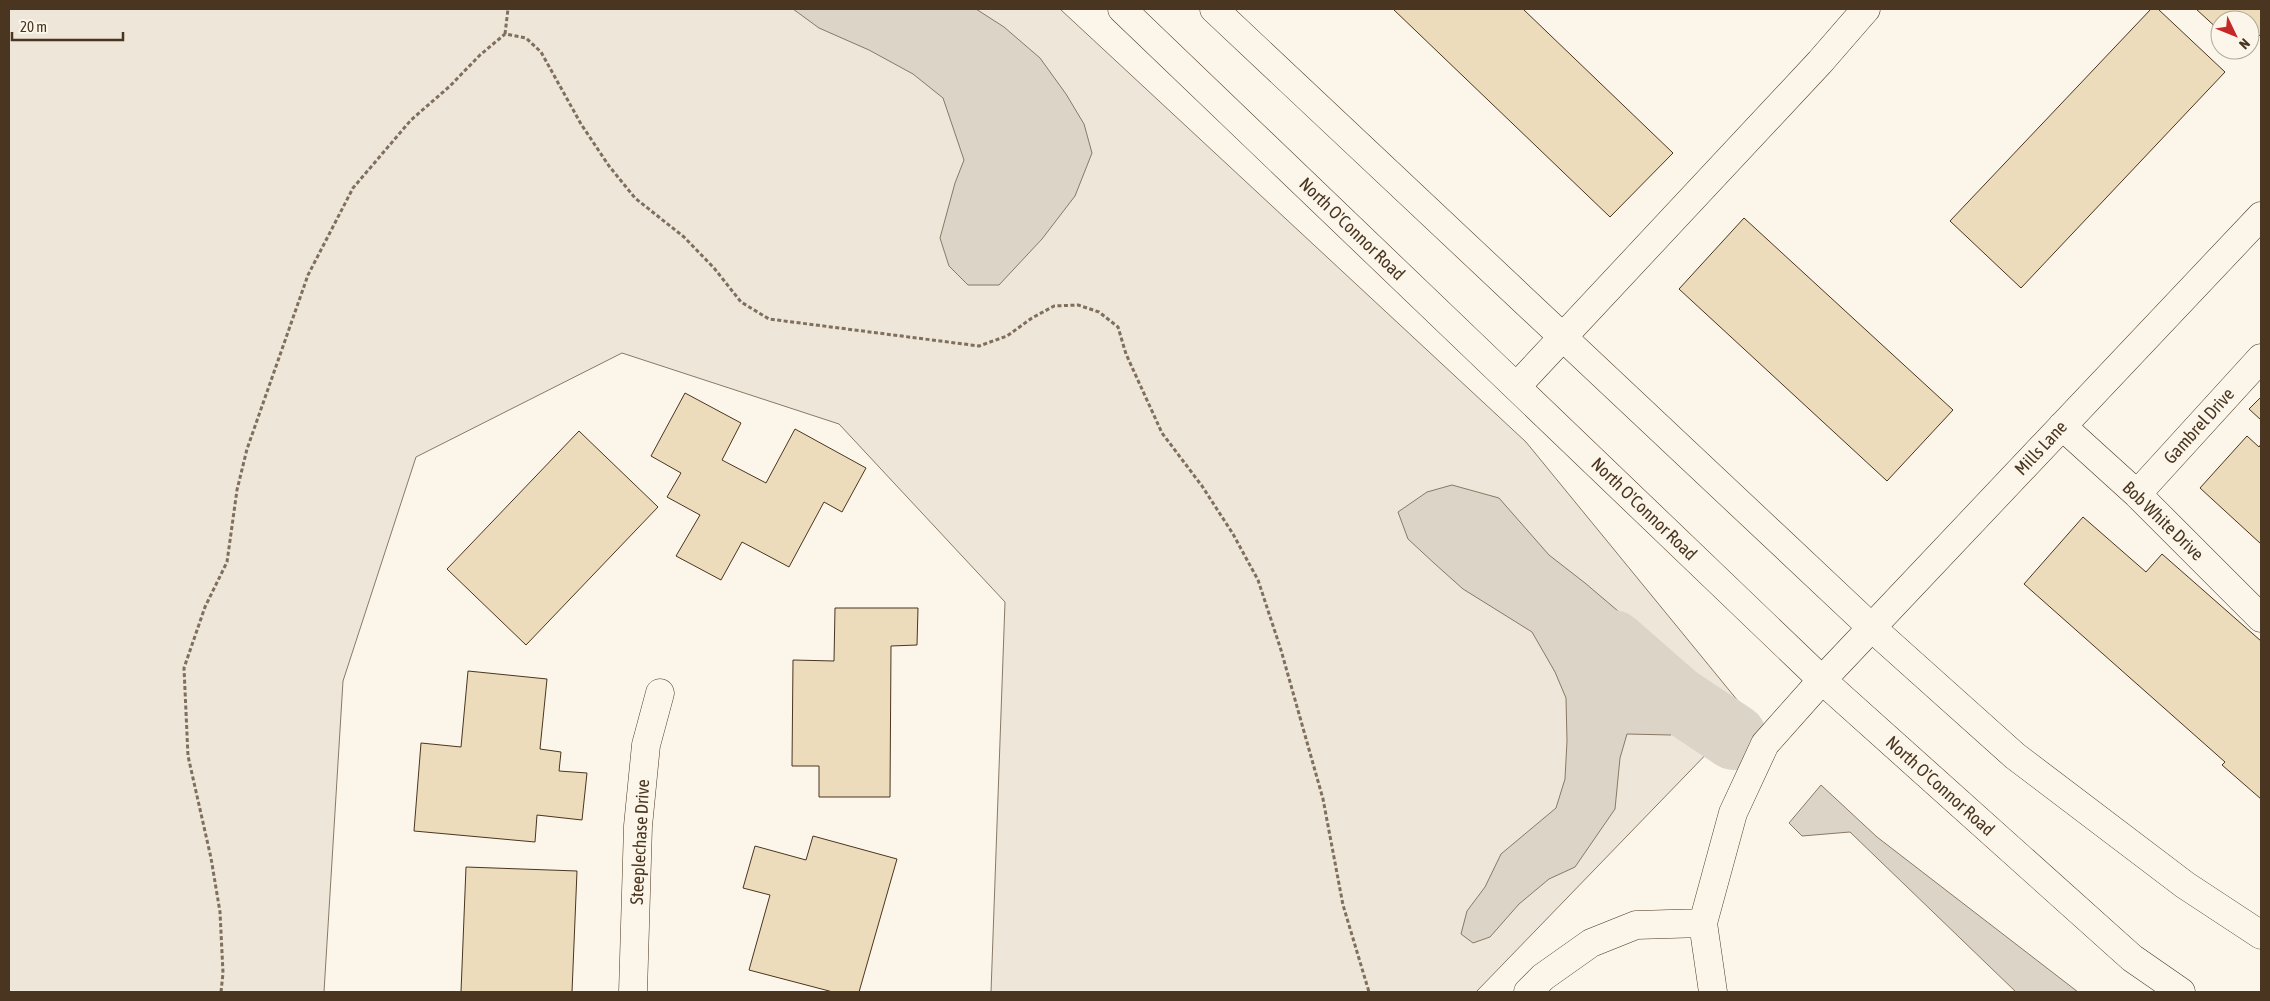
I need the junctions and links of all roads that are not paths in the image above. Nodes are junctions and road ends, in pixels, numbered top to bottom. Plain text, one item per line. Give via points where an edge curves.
1 (1122, 9) edge
2 (1214, 9) edge
3 (1866, 9) edge
4 (2261, 216) edge
5 (1562, 336) junction
6 (2261, 358) edge
7 (1517, 386) junction
8 (2062, 426) junction
9 (2136, 494) junction
10 (2261, 618) edge
11 (1872, 628) junction
12 (1822, 680) junction
13 (660, 693) dead end
14 (1703, 923) junction
15 (2261, 935) edge
16 (633, 992) edge
17 (1528, 992) edge
18 (1713, 992) edge
19 (2181, 992) edge

1 - 7 main road, North O'Connor Road
2 - 5 main road
3 - 5 main road
4 - 8 main road, Mills Lane
5 - 7 main road
5 - 11 main road
6 - 9 main road, Gambrel Drive
7 - 12 main road, North O'Connor Road
8 - 9 main road, Bob White Drive
8 - 11 main road, Mills Lane
9 - 10 main road, Bob White Drive
11 - 12 main road, Mills Lane
11 - 15 main road via 2015,756 2184,885
12 - 14 main road, Mills Lane via 1765,744 1733,813
12 - 19 main road, North O'Connor Road via 2125,951
13 - 16 main road, Steeplechase Drive via 646,745 639,817
14 - 17 main road via 1636,925 1590,943
14 - 18 main road

